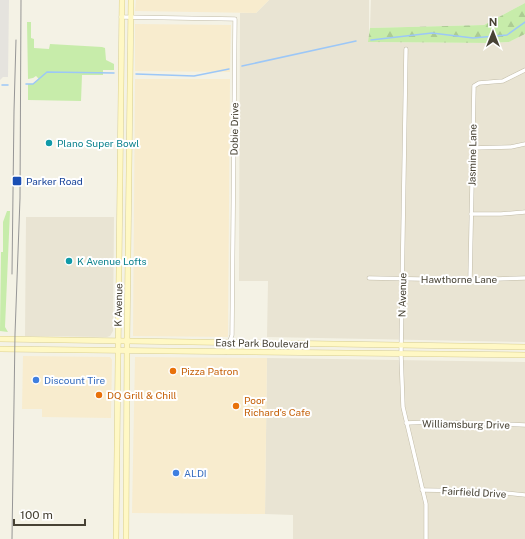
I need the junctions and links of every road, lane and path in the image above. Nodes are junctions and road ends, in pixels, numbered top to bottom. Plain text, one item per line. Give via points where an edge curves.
1 (122, 0) edge
2 (131, 0) edge
3 (121, 17) junction
4 (131, 17) junction
5 (406, 49) dead end
6 (525, 70) edge
7 (121, 87) junction
8 (130, 87) junction
9 (525, 144) edge
10 (472, 148) junction
11 (119, 150) junction
12 (129, 150) junction
13 (525, 212) edge
14 (471, 214) junction
15 (119, 225) junction
16 (128, 225) junction
17 (368, 278) dead end
18 (525, 278) edge
19 (403, 279) junction
20 (470, 280) junction
21 (0, 339) edge
22 (61, 340) junction
23 (117, 341) junction
24 (127, 342) junction
25 (230, 343) junction
26 (402, 345) junction
27 (525, 347) edge
28 (0, 349) edge
29 (62, 350) junction
30 (118, 351) junction
31 (127, 351) junction
32 (226, 352) junction
33 (401, 354) junction
34 (525, 355) edge
35 (406, 423) junction
36 (525, 425) edge
37 (116, 459) junction
38 (126, 459) junction
39 (422, 490) junction
40 (525, 495) edge
41 (116, 508) junction
42 (126, 508) junction
43 (116, 539) edge
44 (126, 539) edge
45 (426, 539) edge

1 - 3 main road, K Avenue
2 - 4 main road, K Avenue
3 - 4 street, Dobie Drive
3 - 7 main road, K Avenue
4 - 8 main road, K Avenue
4 - 25 street, Dobie Drive via 235,19
5 - 19 street, N Avenue
6 - 10 street, Jasmine Lane via 503,81 479,83 474,86
7 - 8 main road
7 - 11 main road, K Avenue
8 - 12 main road, K Avenue
9 - 10 street
10 - 14 street, Jasmine Lane
11 - 12 main road
11 - 15 main road, K Avenue
12 - 16 main road, K Avenue
13 - 14 street
14 - 20 street, Jasmine Lane
15 - 16 main road
15 - 23 main road, K Avenue
16 - 24 main road, K Avenue
17 - 19 street, Hawthorne Lane
18 - 20 street, Hawthorne Lane
19 - 20 street, Hawthorne Lane
19 - 26 street, N Avenue
21 - 22 main road, East Park Boulevard
22 - 23 main road, East Park Boulevard
22 - 29 main road
23 - 24 main road, East Park Boulevard
23 - 30 main road, K Avenue
24 - 25 main road, East Park Boulevard
24 - 31 main road, K Avenue
25 - 26 main road, East Park Boulevard
25 - 32 street, Dobie Drive
26 - 27 main road, East Park Boulevard
26 - 33 street, N Avenue
28 - 29 main road, East Park Boulevard
29 - 30 main road, East Park Boulevard
30 - 31 main road, East Park Boulevard
30 - 37 main road, K Avenue
31 - 32 main road, East Park Boulevard
31 - 38 main road, K Avenue
32 - 33 main road, East Park Boulevard
33 - 34 main road, East Park Boulevard
33 - 35 street, N Avenue via 402,396
35 - 36 street, Williamsburg Drive
35 - 39 street, N Avenue
37 - 38 main road
37 - 41 main road, K Avenue
38 - 42 main road, K Avenue
39 - 40 street, Fairfield Drive via 487,491
39 - 45 street, N Avenue via 426,511
41 - 42 main road
41 - 43 main road, K Avenue
42 - 44 main road, K Avenue

